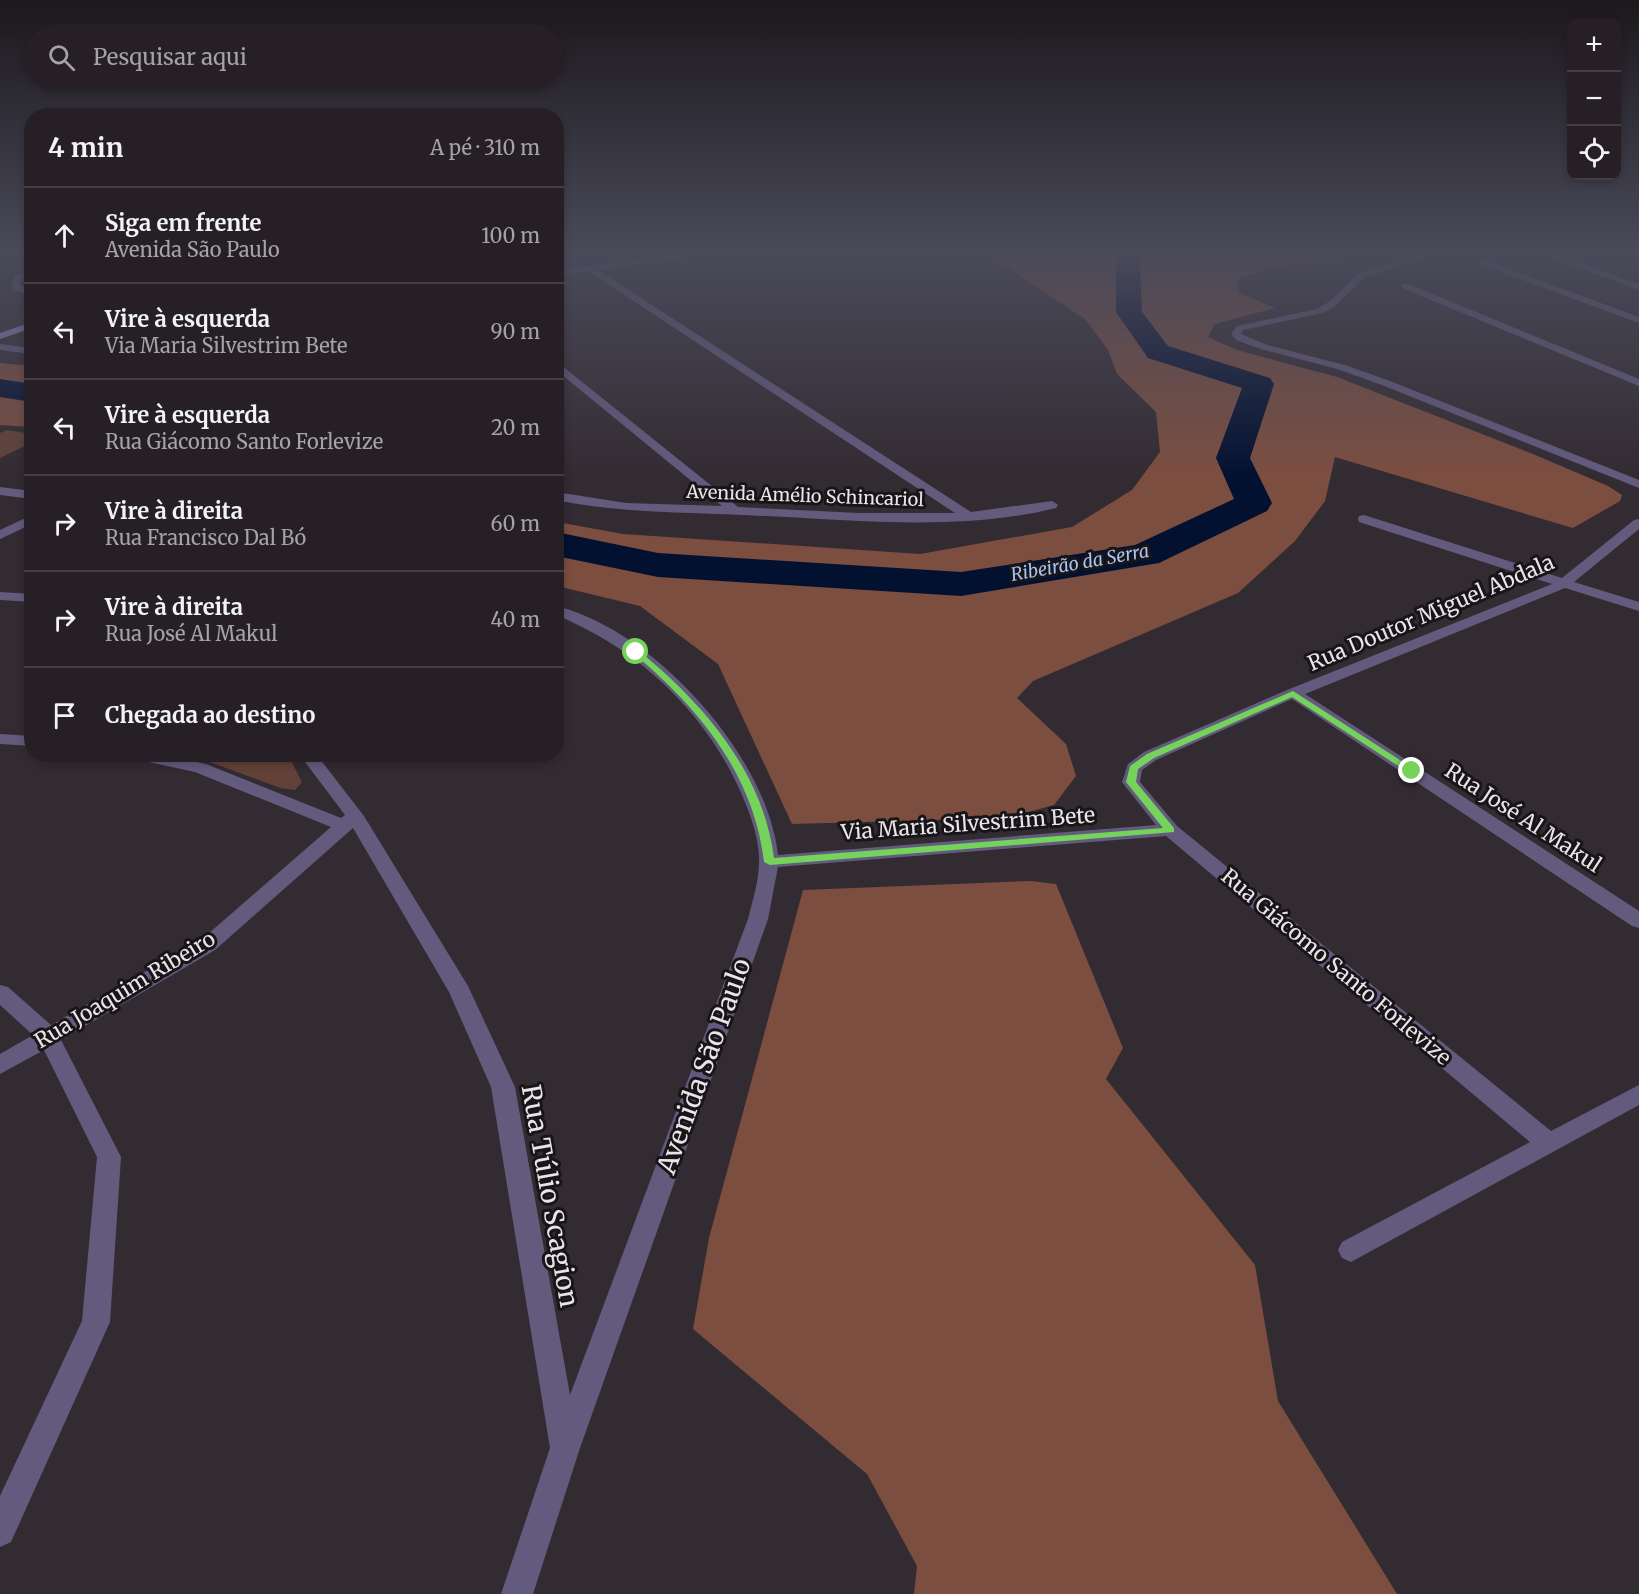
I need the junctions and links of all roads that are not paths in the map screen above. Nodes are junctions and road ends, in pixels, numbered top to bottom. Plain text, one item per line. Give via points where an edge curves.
1 (680, 327) edge
2 (1243, 327) edge
3 (1506, 327) edge
4 (24, 328) edge
5 (0, 336) edge
6 (0, 347) edge
7 (24, 350) edge
8 (564, 371) edge
9 (1639, 382) edge
10 (1639, 484) edge
11 (0, 491) edge
12 (24, 494) edge
13 (564, 497) edge
14 (1052, 505) dead end
15 (735, 511) junction
16 (969, 516) junction
17 (1364, 519) dead end
18 (24, 523) edge
19 (1639, 523) edge
20 (0, 535) edge
21 (1563, 584) junction
22 (0, 596) edge
23 (24, 598) edge
24 (1639, 607) edge
25 (564, 614) edge
26 (1293, 693) junction
27 (0, 739) edge
28 (24, 740) edge
29 (173, 762) edge
30 (312, 762) edge
31 (1131, 782) joint
32 (350, 821) junction
33 (1170, 830) junction
34 (770, 862) junction
35 (1637, 916) edge
36 (0, 993) edge
37 (48, 1036) junction
38 (0, 1065) edge
39 (1639, 1094) edge
40 (1549, 1144) junction
41 (1351, 1250) dead end
42 (565, 1448) junction
43 (0, 1532) edge
44 (517, 1594) edge

1 - 16 street
2 - 10 street via 1236,334 1239,338 1386,383
3 - 9 street
4 - 5 main road
6 - 7 street
8 - 15 street
11 - 12 street
13 - 15 street, Avenida Amélio Schincariol via 628,508
14 - 16 street, Avenida Amélio Schincariol
15 - 16 street, Avenida Amélio Schincariol via 913,519
17 - 21 street
18 - 20 street
19 - 21 street, Rua Doutor Miguel Abdala
21 - 24 street
21 - 26 street, Rua Doutor Miguel Abdala
22 - 23 street
25 - 34 street, Avenida São Paulo via 636,652 692,703 744,777 766,838
26 - 31 street, Rua Doutor Miguel Abdala via 1150,756 1134,768
26 - 35 street, Rua José Al Makul
27 - 28 street
29 - 32 street
30 - 32 street, Rua Túlio Scagion
31 - 33 street, Rua Giácomo Santo Forlevize
32 - 37 street, Rua Joaquim Ribeiro via 208,945
32 - 42 street, Rua Túlio Scagion via 460,991 503,1087
33 - 34 street, Via Maria Silvestrim Bete
33 - 40 street, Rua Giácomo Santo Forlevize
34 - 42 street, Avenida São Paulo via 758,920
36 - 37 street
37 - 38 street, Rua Joaquim Ribeiro
37 - 43 street via 109,1157 96,1322
39 - 40 street
40 - 41 street
42 - 44 street, Avenida São Paulo

